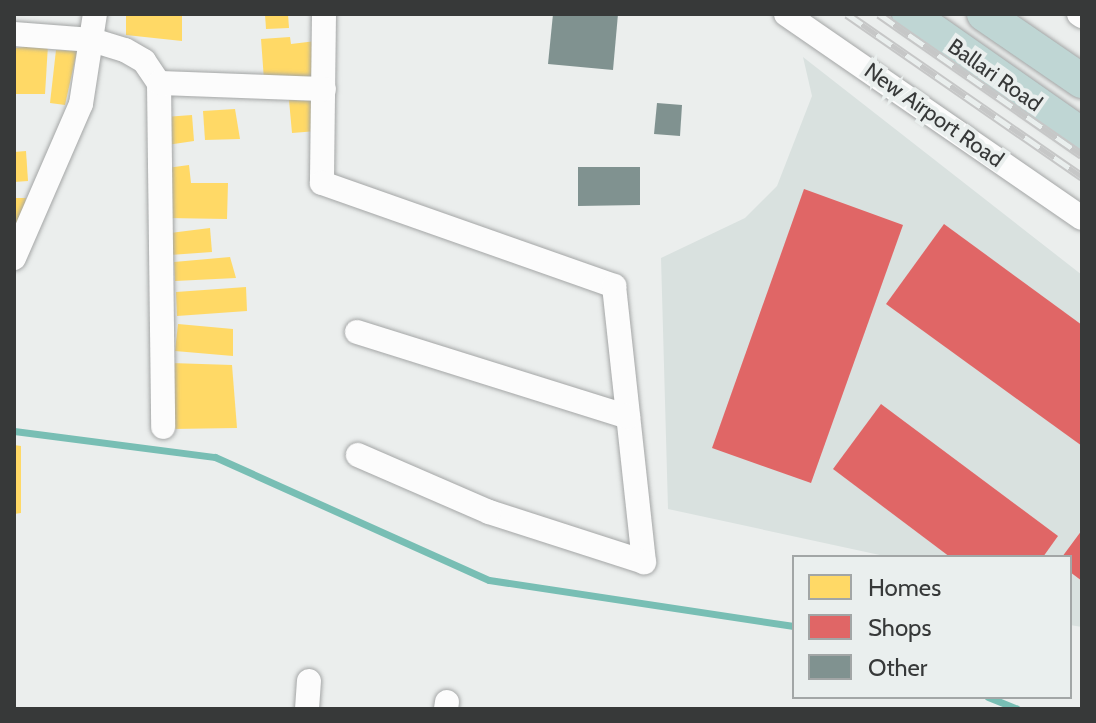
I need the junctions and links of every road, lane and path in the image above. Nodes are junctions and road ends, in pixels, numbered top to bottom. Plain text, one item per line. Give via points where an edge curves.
1 (95, 14) edge
2 (324, 14) edge
3 (786, 14) edge
4 (909, 14) edge
5 (984, 14) edge
6 (14, 34) edge
7 (92, 40) junction
8 (1082, 81) edge
9 (159, 83) junction
10 (324, 89) junction
11 (1082, 135) edge
12 (1082, 218) edge
13 (14, 258) edge
14 (357, 332) dead end
15 (628, 417) junction
16 (163, 427) dead end
17 (358, 455) dead end
18 (309, 681) dead end
19 (307, 709) edge

1 - 7 street
2 - 10 street
3 - 12 street, New Airport Road
4 - 11 highway, Ballari Road
5 - 8 highway, Ballari Road
6 - 7 street
7 - 9 street via 144,61
7 - 13 street via 81,104
9 - 10 street
9 - 16 street
10 - 15 street via 322,183 614,286
14 - 15 street
15 - 17 street via 644,562 489,512
18 - 19 street

